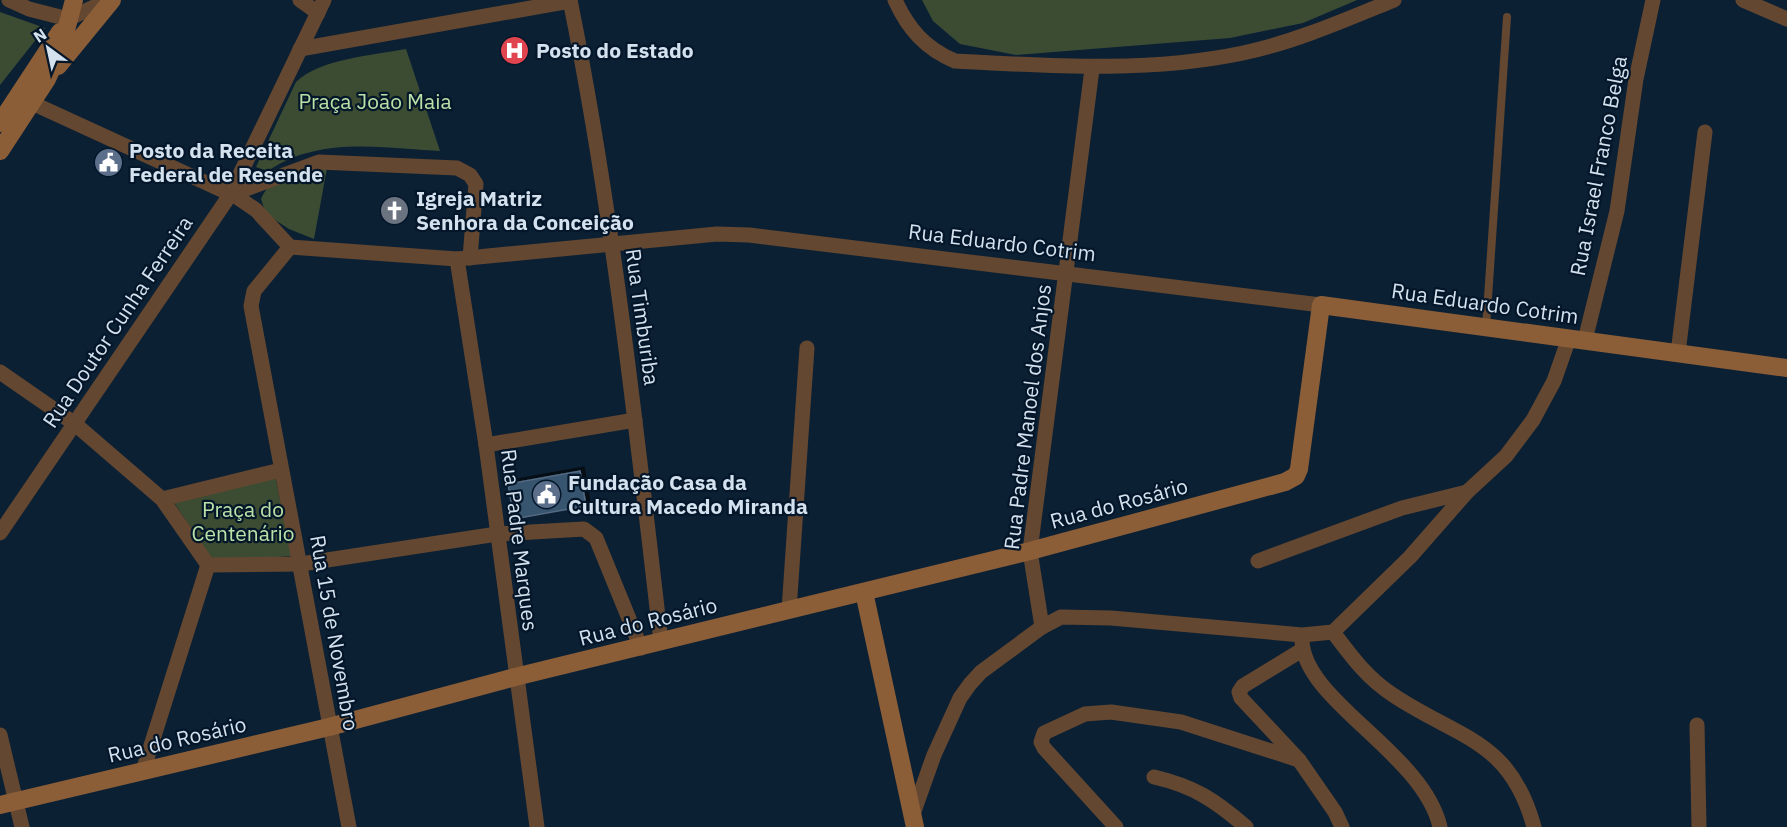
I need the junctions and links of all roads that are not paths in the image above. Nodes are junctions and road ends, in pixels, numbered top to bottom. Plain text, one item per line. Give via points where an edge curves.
1 (9, 0) edge
2 (74, 0) edge
3 (111, 0) edge
4 (300, 0) edge
5 (895, 0) edge
6 (1394, 0) edge
7 (1653, 0) edge
8 (1743, 0) edge
9 (570, 1) edge
10 (321, 6) edge
11 (1506, 17) dead end
12 (1787, 19) edge
13 (67, 21) junction
14 (300, 49) junction
15 (1092, 69) junction
16 (47, 79) junction
17 (32, 103) junction
18 (0, 123) edge
19 (1705, 132) dead end
20 (0, 151) edge
21 (230, 195) junction
22 (610, 243) junction
23 (290, 247) junction
24 (464, 259) junction
25 (1066, 273) junction
26 (1321, 305) junction
27 (1486, 327) junction
28 (1577, 339) junction
29 (807, 348) dead end
30 (1678, 353) junction
31 (1787, 368) edge
32 (0, 372) edge
33 (635, 420) junction
34 (75, 424) junction
35 (486, 445) junction
36 (281, 470) junction
37 (1467, 492) junction
38 (162, 499) junction
39 (5, 515) edge
40 (0, 533) edge
41 (497, 534) junction
42 (1030, 551) junction
43 (1258, 561) dead end
44 (301, 564) junction
45 (208, 565) junction
46 (864, 592) junction
47 (789, 610) junction
48 (1042, 627) junction
49 (1333, 632) junction
50 (661, 642) junction
51 (1302, 642) junction
52 (641, 648) junction
53 (515, 677) junction
54 (1697, 725) dead end
55 (329, 728) junction
56 (0, 735) edge
57 (1299, 760) junction
58 (143, 771) junction
59 (1154, 777) dead end
60 (8, 803) edge
61 (914, 821) edge
62 (22, 827) edge
63 (349, 827) edge
64 (537, 827) edge
65 (1116, 827) edge
66 (1246, 827) edge
67 (1342, 827) edge
68 (1440, 827) edge
69 (1534, 827) edge
70 (1699, 827) edge

1 - 13 street
2 - 13 street
3 - 13 street
3 - 16 street
4 - 10 street
5 - 15 street via 903,19 922,41 955,61
6 - 15 street via 1323,29 1242,53
7 - 28 street, Rua Israel Franco Belga via 1636,79 1617,211
8 - 12 street
9 - 14 street
9 - 22 street, Rua Timburiba via 594,122
10 - 14 street, Rua Doutor Cunha Ferreira
11 - 27 lane
13 - 16 street via 61,49
13 - 18 street
14 - 21 street, Rua Doutor Cunha Ferreira
15 - 25 street, Rua Padre Manoel dos Anjos
16 - 17 street
17 - 20 street
17 - 21 street
19 - 30 street
21 - 23 street via 256,210
21 - 24 street, Rua Padre Marques via 319,162 450,167 470,175 477,189
21 - 34 street, Rua Doutor Cunha Ferreira
22 - 24 street, Rua Eduardo Cotrim
22 - 25 street, Rua Eduardo Cotrim via 748,235
22 - 33 street, Rua Timburiba
23 - 24 street, Rua Eduardo Cotrim
23 - 36 street, Rua 15 de Novembro via 251,298
24 - 35 street, Rua Padre Marques
25 - 26 street, Rua Eduardo Cotrim
25 - 42 street, Rua Padre Manoel dos Anjos
26 - 27 street, Rua Eduardo Cotrim
26 - 42 street, Rua do Rosário via 1296,476
27 - 28 street, Rua Eduardo Cotrim
28 - 30 street, Rua Eduardo Cotrim
28 - 37 street, Rua Israel Franco Belga via 1533,420 1506,456
29 - 47 street
30 - 31 street, Rua Eduardo Cotrim
32 - 34 street
33 - 35 street
33 - 50 street, Rua Timburiba
34 - 38 street
34 - 39 street, Rua Doutor Cunha Ferreira
35 - 41 street, Rua Padre Marques
36 - 38 street
36 - 44 street, Rua 15 de Novembro
37 - 43 street via 1402,508
37 - 49 street, Rua Israel Franco Belga via 1410,557
38 - 45 street
39 - 40 street, Rua Doutor Cunha Ferreira
41 - 44 street
41 - 52 street via 574,528 591,532
41 - 53 street, Rua Padre Marques
42 - 46 street, Rua do Rosário
42 - 48 street, Rua Padre Manoel dos Anjos
44 - 45 street
44 - 55 street, Rua 15 de Novembro
45 - 58 street
46 - 47 street, Rua do Rosário
46 - 61 street
47 - 50 street, Rua do Rosário
48 - 51 street via 1070,616
48 - 61 street via 981,672 960,698 934,755
49 - 51 street
49 - 69 street via 1369,678 1475,740 1499,759 1521,787
50 - 52 street, Rua do Rosário
51 - 57 street via 1239,692 1245,706
51 - 68 street via 1321,685 1390,750 1429,800
52 - 53 street, Rua do Rosário
53 - 55 street, Rua do Rosário
53 - 64 street, Rua Padre Marques
54 - 70 street
55 - 58 street, Rua do Rosário
55 - 63 street, Rua 15 de Novembro
56 - 60 street
57 - 65 street via 1181,722 1111,712 1077,717 1044,733 1041,742
57 - 67 street
58 - 60 street, Rua do Rosário
59 - 66 street via 1184,784 1220,804
60 - 62 street

